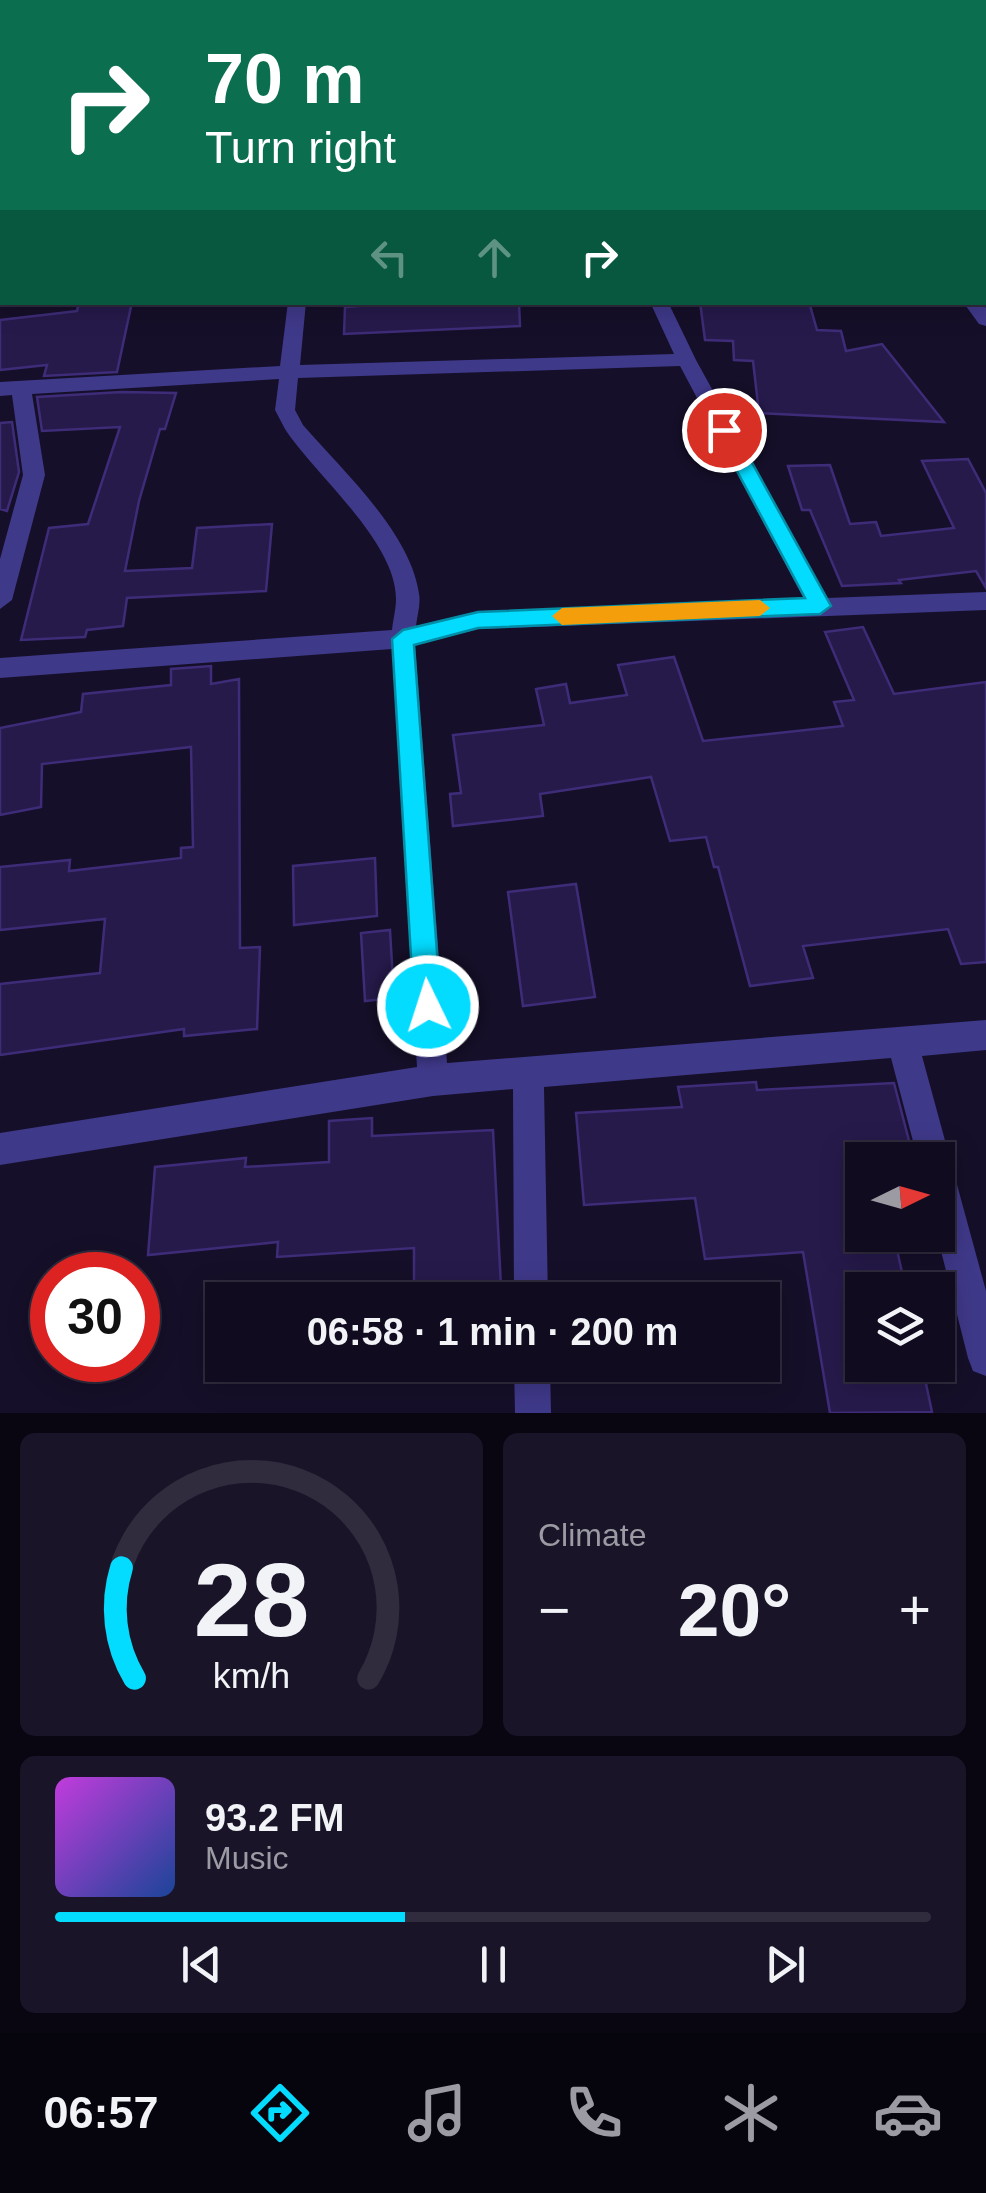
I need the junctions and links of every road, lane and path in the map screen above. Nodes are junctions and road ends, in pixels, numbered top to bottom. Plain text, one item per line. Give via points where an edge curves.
1 (297, 305) edge
2 (660, 305) edge
3 (686, 360) junction
4 (288, 372) junction
5 (10, 389) edge
6 (0, 600) edge
7 (986, 602) edge
8 (820, 606) junction
9 (403, 639) junction
10 (0, 668) edge
11 (986, 1035) edge
12 (902, 1040) junction
13 (528, 1072) junction
14 (433, 1080) junction
15 (929, 1142) edge
16 (0, 1149) edge
17 (955, 1239) edge
18 (531, 1282) edge
19 (986, 1358) edge
20 (532, 1382) edge
21 (533, 1413) edge

1 - 4 street
2 - 3 street
3 - 4 street
3 - 8 street
4 - 5 street
4 - 9 street via 285,410 294,429 378,526 395,558 408,595
5 - 6 street via 34,475
7 - 8 street
8 - 9 street via 478,620
9 - 10 street
9 - 14 street
11 - 12 street
12 - 13 street
12 - 15 street
13 - 14 street
13 - 18 street
14 - 16 street
17 - 19 street
20 - 21 street

